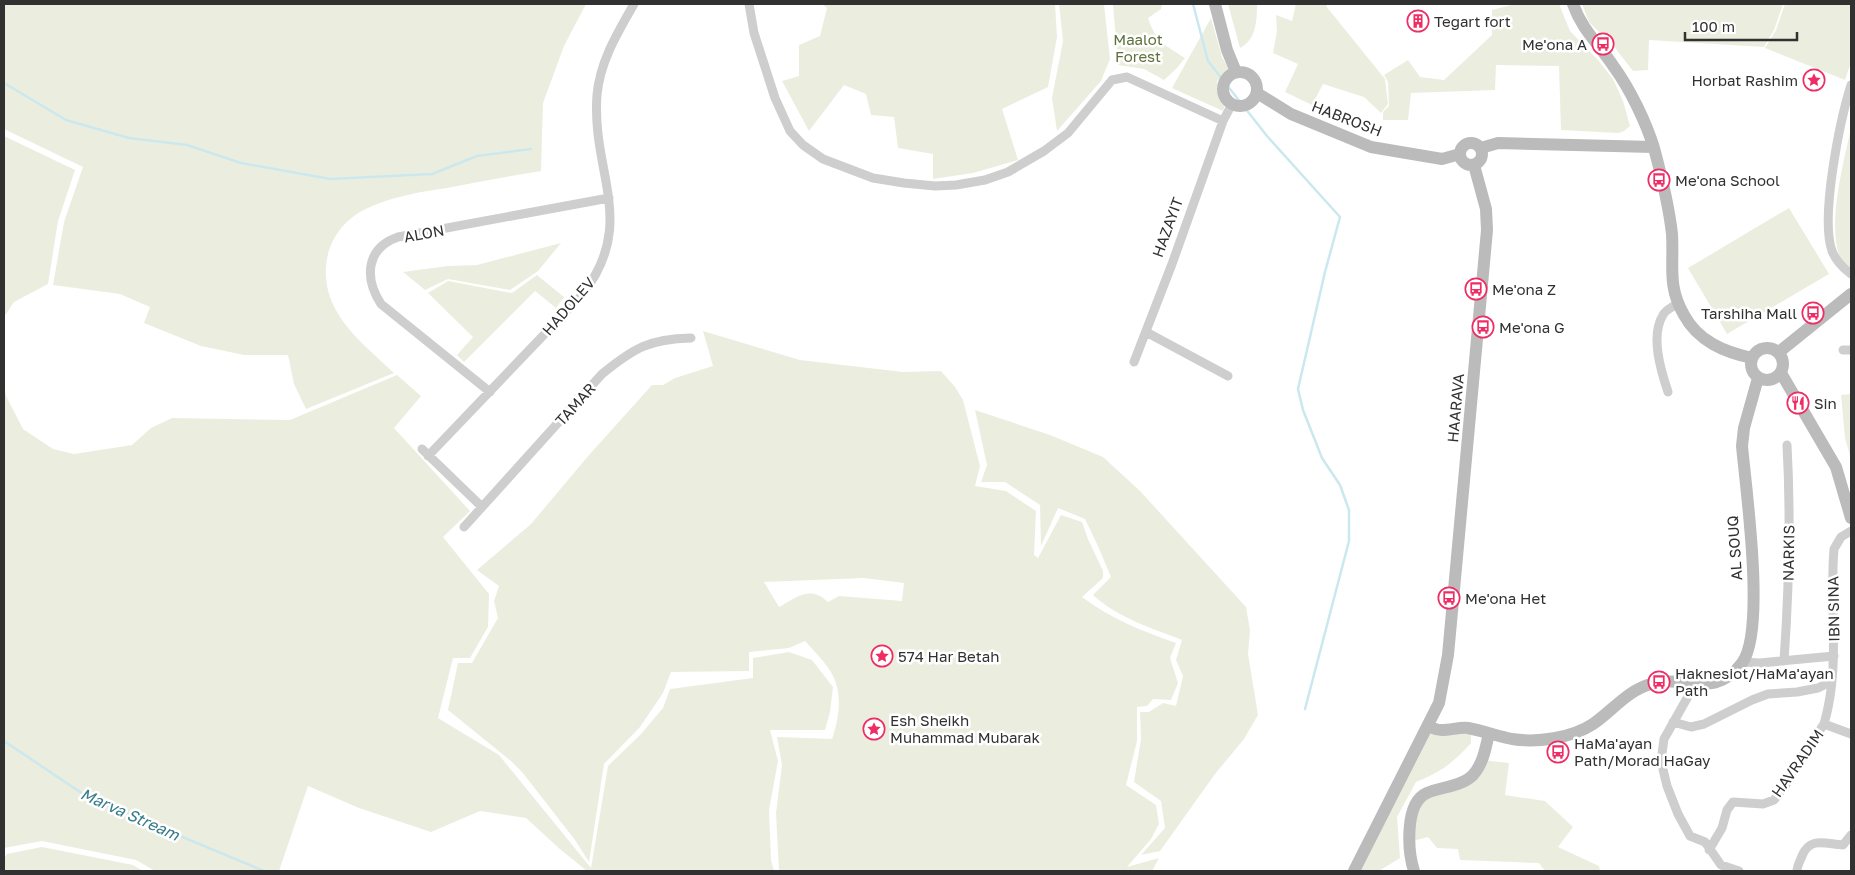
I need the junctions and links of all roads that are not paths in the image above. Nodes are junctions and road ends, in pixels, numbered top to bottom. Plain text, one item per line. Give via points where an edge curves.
1 (634, 4) edge
2 (749, 4) edge
3 (1215, 4) edge
4 (1573, 4) edge
5 (1236, 72) junction
6 (1851, 85) edge
7 (1257, 94) junction
8 (1232, 104) junction
9 (1223, 121) junction
10 (1653, 147) junction
11 (1481, 148) junction
12 (1460, 154) junction
13 (1474, 165) junction
14 (609, 198) junction
15 (1851, 274) edge
16 (1851, 294) edge
17 (1678, 303) junction
18 (1146, 332) junction
19 (691, 338) dead end
20 (1779, 352) junction
21 (1752, 358) junction
22 (1134, 362) dead end
23 (1781, 373) junction
24 (1228, 376) dead end
25 (1758, 378) junction
26 (490, 392) junction
27 (1668, 392) dead end
28 (1787, 445) dead end
29 (482, 507) junction
30 (1851, 518) edge
31 (464, 527) dead end
32 (1851, 531) edge
33 (1834, 656) junction
34 (1784, 661) junction
35 (1742, 662) junction
36 (1832, 681) junction
37 (1694, 684) junction
38 (1673, 722) junction
39 (1824, 724) junction
40 (1428, 726) junction
41 (1490, 733) junction
42 (1851, 734) edge
43 (1851, 835) edge
44 (1709, 850) junction
45 (1354, 871) edge
46 (1414, 871) edge
47 (1739, 871) edge
48 (1797, 871) edge

1 - 14 street, HADOLEV via 608,52 597,94 597,133
2 - 9 street via 754,33 775,98 790,131 823,160 873,178 935,186 985,180 1008,172 1068,133 1112,80 1127,77
3 - 5 main road
4 - 10 main road via 1584,29 1625,83
5 - 7 main road via 1248,73 1252,77
5 - 8 main road via 1223,86 1225,98
6 - 15 street via 1836,144 1829,236 1832,251 1840,265
7 - 8 main road via 1249,104
7 - 12 main road, HABROSH via 1291,114 1371,147 1442,159
8 - 9 street, HAZAYIT
9 - 18 street, HAZAYIT
10 - 11 main road via 1498,143
10 - 17 main road via 1672,234 1672,280
11 - 12 main road via 1469,143 1462,147
11 - 13 main road via 1482,157
12 - 13 main road via 1462,162
13 - 40 main road, HAARAVA via 1486,209 1487,230 1448,655 1439,703
14 - 26 street, HADOLEV via 611,219 606,253 590,285
14 - 26 street, ALON via 398,237 389,240 374,255 370,276 375,296 381,304
16 - 20 main road
17 - 21 main road via 1695,332 1732,354
17 - 27 street via 1663,314 1658,336 1658,362
18 - 22 street, HAZAYIT
18 - 24 street
19 - 29 street, TAMAR via 654,341 624,356 602,374
20 - 21 main road via 1764,348 1754,353
20 - 23 main road via 1784,362
21 - 25 main road via 1752,371
23 - 25 main road via 1773,379
23 - 30 main road via 1836,467
25 - 35 main road, AL SOUQ via 1742,446 1754,603 1751,631
26 - 29 street, HADOLEV via 425,452
28 - 34 street, NARKIS via 1788,598
29 - 31 street, TAMAR
32 - 33 street, IBN SINA via 1841,537 1834,549
33 - 34 street
33 - 36 street, IBN SINA
34 - 35 street
35 - 37 main road, AL SOUQ via 1725,679 1706,685
36 - 38 street via 1804,691 1768,694 1704,724 1691,727
36 - 39 street, IBN SINA
37 - 38 street
37 - 41 main road, AL SOUQ via 1662,680 1646,685 1576,733 1529,740
38 - 44 street via 1664,739 1661,761 1667,786 1690,836 1705,842
39 - 42 street
39 - 44 street, HAVRADIM via 1774,800 1763,804 1733,802
40 - 41 main road, AL SOUQ via 1441,730 1466,728
40 - 45 main road, HAARAVA
41 - 46 main road via 1485,754 1472,776 1448,788 1427,793 1418,800 1409,834
43 - 48 street via 1843,845 1809,844
44 - 47 street via 1721,865

